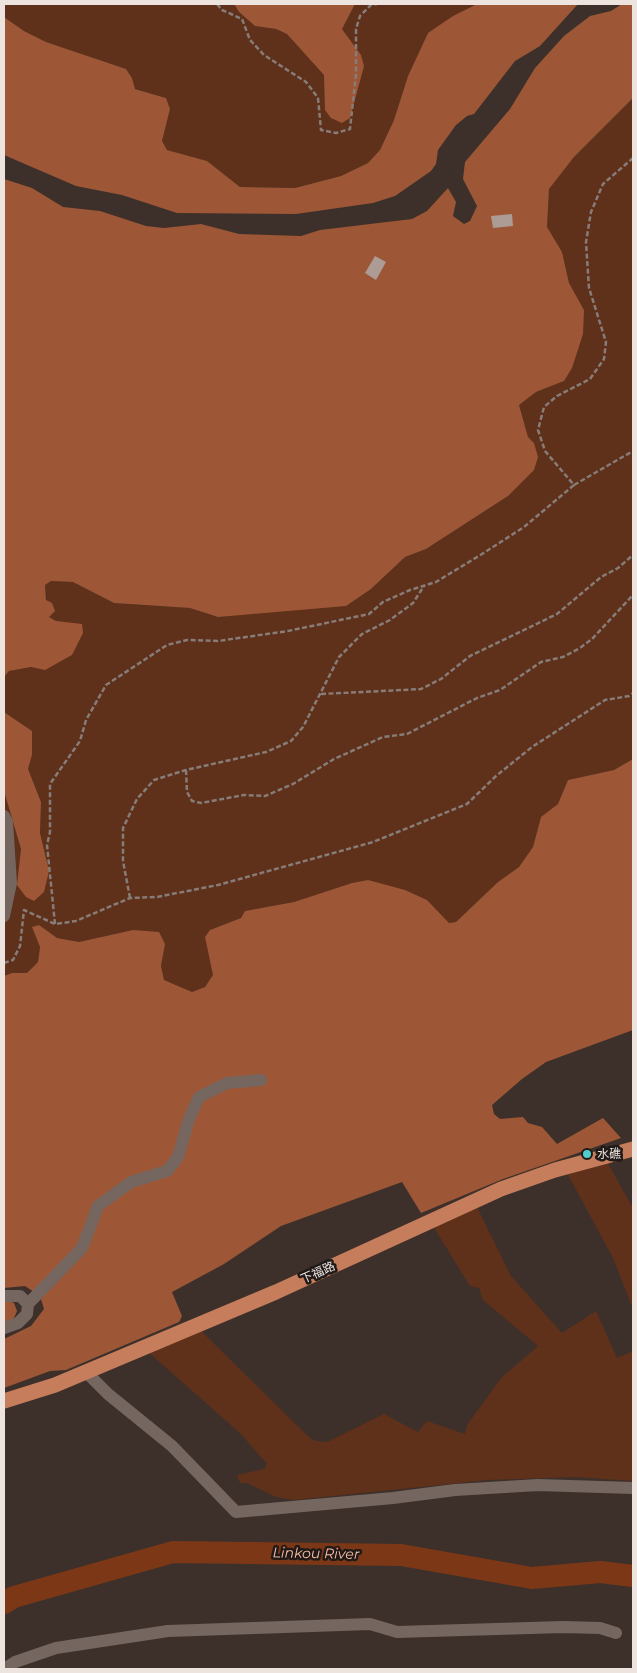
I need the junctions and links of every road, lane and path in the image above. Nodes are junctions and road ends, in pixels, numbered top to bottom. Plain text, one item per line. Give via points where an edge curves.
1 (217, 4) edge
2 (377, 4) edge
3 (633, 158) edge
4 (633, 451) edge
5 (574, 485) junction
6 (633, 554) edge
7 (424, 586) junction
8 (633, 595) edge
9 (633, 693) edge
10 (322, 694) junction
11 (186, 770) junction
12 (4, 816) edge
13 (130, 898) junction
14 (4, 916) edge
15 (55, 924) junction
16 (4, 963) edge
17 (261, 1080) dead end
18 (633, 1149) edge
19 (4, 1296) edge
20 (28, 1304) junction
21 (4, 1328) edge
22 (86, 1372) junction
23 (4, 1401) edge
24 (633, 1488) edge
25 (616, 1633) dead end
26 (4, 1669) edge

1 - 2 path via 222,10 242,18 250,40 264,55 306,82 318,98 321,130 336,133 350,129 356,74 356,29 360,16 371,4
3 - 5 path via 603,184 591,212 586,242 589,288 606,342 604,359 590,379 557,396 544,407 538,430 545,451
4 - 5 path
5 - 7 path via 524,527 436,582
6 - 10 path via 557,614 470,656 421,690
7 - 10 path via 413,602 390,620 362,634 339,657
7 - 15 path via 383,602 369,614 288,631 218,641 187,640 167,645 106,685 86,720 80,741 50,784 47,845
8 - 11 path via 580,648 563,657 541,662 500,690 477,698 407,734 382,737 265,796 244,795 201,804 192,801 187,792
9 - 13 path via 605,700 532,746 467,804 382,839 218,885 157,897
10 - 11 path via 303,728 291,741 266,752
11 - 13 path via 154,780 137,799 123,828 123,861
12 - 14 street via 11,883
13 - 15 path via 76,921
15 - 16 path via 24,910 20,946 13,960
17 - 20 street via 227,1083 199,1097 178,1158 167,1171 131,1182 98,1206 82,1248
18 - 22 main road, 下福路 via 501,1189 276,1292
19 - 20 street via 20,1296
20 - 21 street via 27,1314 18,1323
22 - 23 main road, 下福路
22 - 24 street via 172,1446 236,1512 455,1490 538,1485
25 - 26 street via 600,1628 563,1627 397,1632 370,1624 168,1631 56,1648

